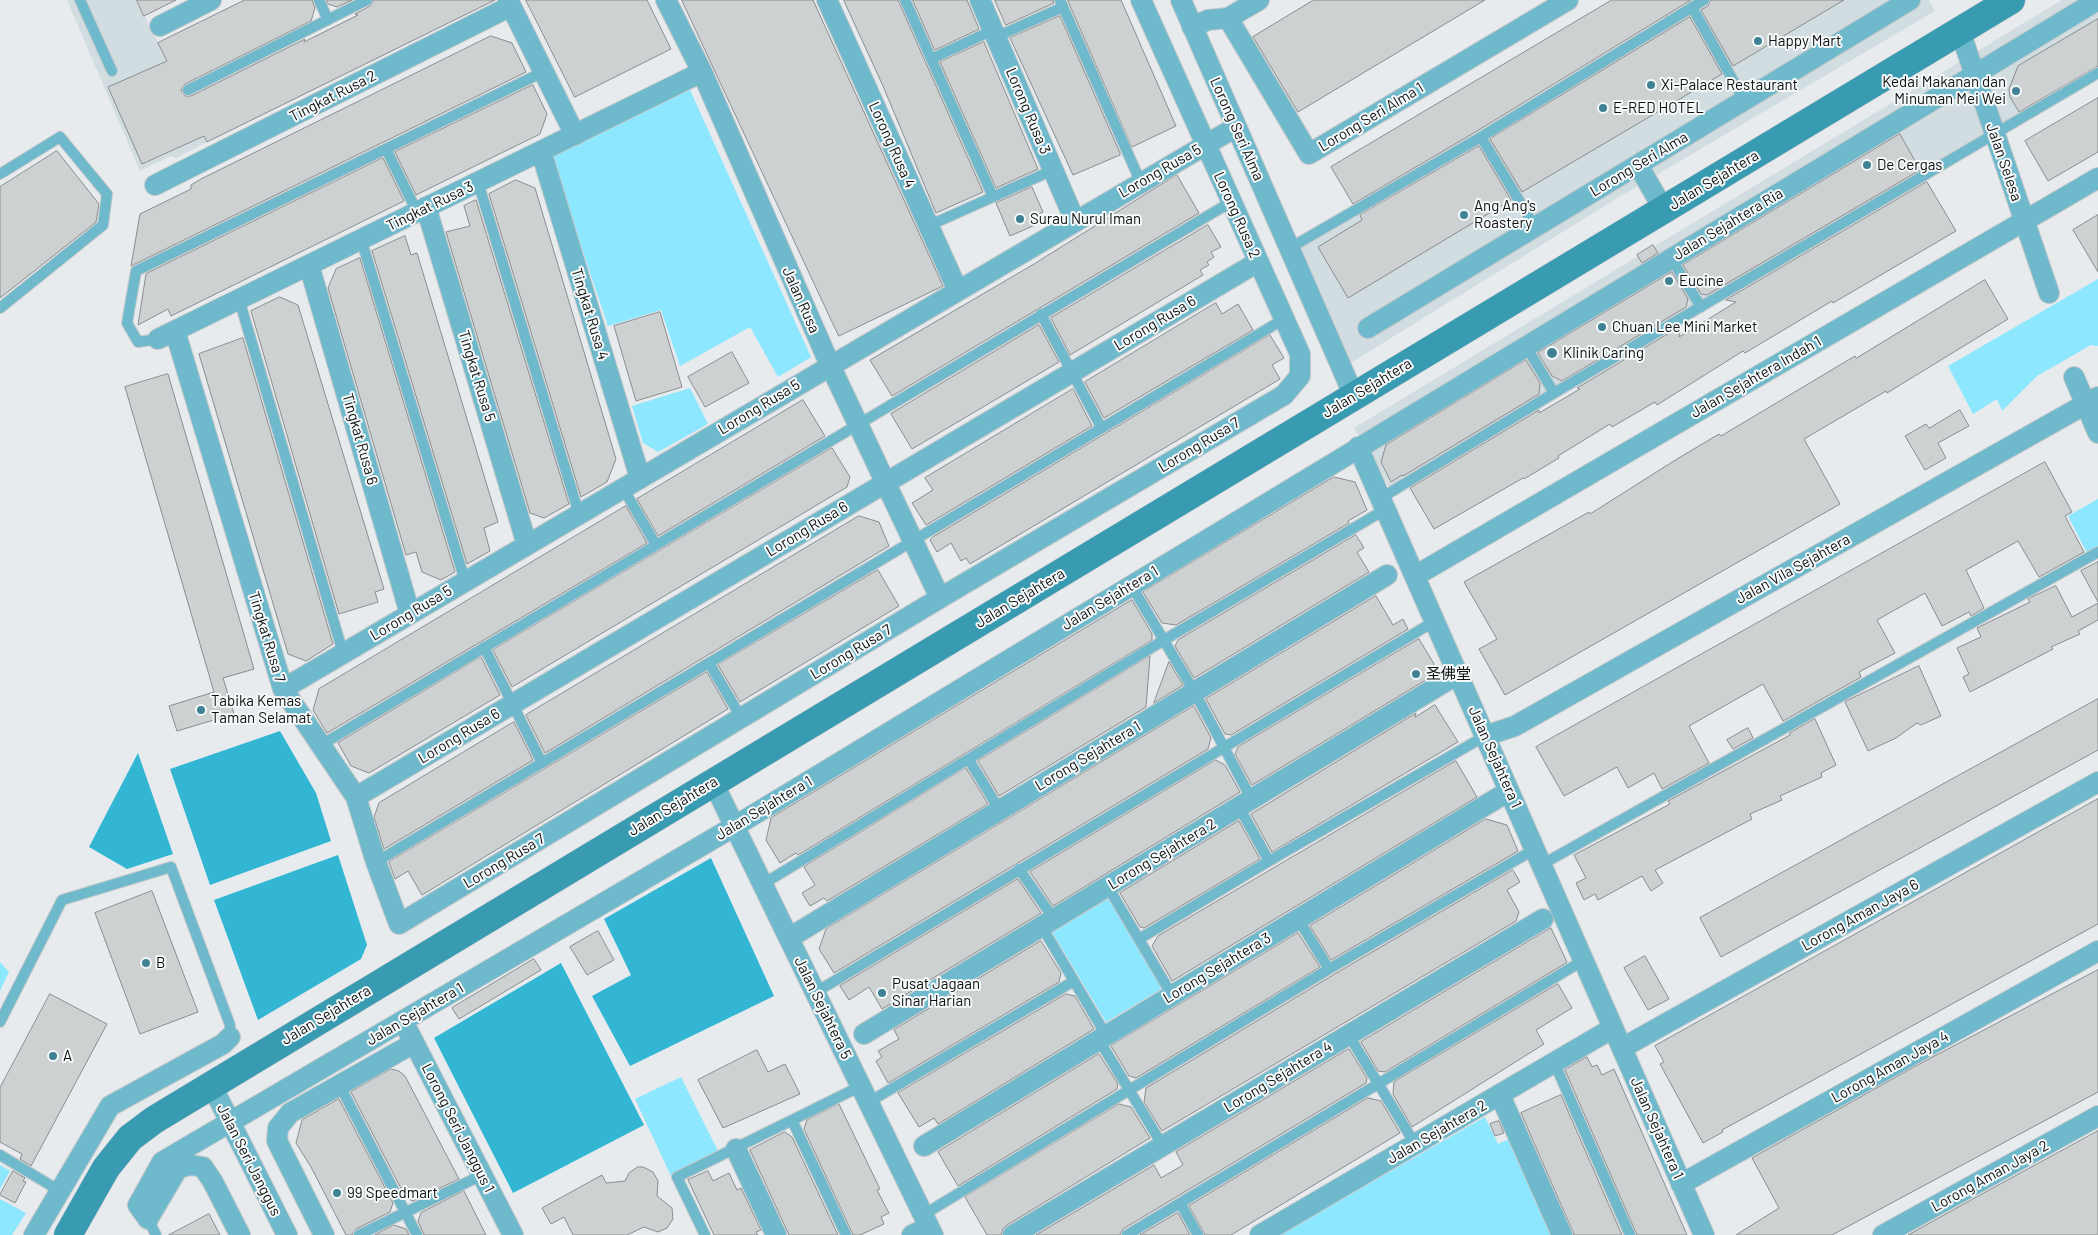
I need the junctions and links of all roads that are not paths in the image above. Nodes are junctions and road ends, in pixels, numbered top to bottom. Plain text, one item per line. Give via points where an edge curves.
1 (80, 0) edge
2 (211, 0) edge
3 (319, 0) edge
4 (367, 0) edge
5 (666, 0) edge
6 (827, 0) edge
7 (905, 0) edge
8 (980, 0) edge
9 (1141, 0) edge
10 (1181, 0) edge
11 (1259, 0) edge
12 (1568, 0) edge
13 (1704, 0) edge
14 (1910, 0) edge
15 (2011, 0) edge
16 (2098, 0) edge
17 (509, 3) edge
18 (1061, 4) edge
19 (1692, 7) junction
20 (1228, 18) junction
21 (328, 20) junction
22 (160, 26) dead end
23 (1192, 27) junction
24 (1960, 31) junction
25 (994, 34) junction
26 (931, 59) junction
27 (112, 71) dead end
28 (543, 72) junction
29 (702, 72) junction
30 (2098, 73) edge
31 (1974, 74) junction
32 (188, 90) dead end
33 (1744, 100) junction
34 (1236, 127) junction
35 (1994, 133) junction
36 (574, 134) junction
37 (1481, 136) junction
38 (1206, 144) junction
39 (386, 149) junction
40 (541, 151) junction
41 (1638, 165) junction
42 (1053, 170) junction
43 (0, 174) edge
44 (2098, 178) edge
45 (478, 182) junction
46 (1141, 182) junction
47 (155, 185) dead end
48 (992, 197) junction
49 (1231, 202) junction
50 (422, 210) junction
51 (1664, 210) junction
52 (2024, 220) junction
53 (1075, 221) junction
54 (928, 226) junction
55 (1536, 227) junction
56 (362, 239) junction
57 (1290, 248) junction
58 (1671, 258) junction
59 (1258, 262) junction
60 (310, 264) junction
61 (958, 291) junction
62 (2049, 293) dead end
63 (239, 299) junction
64 (1701, 307) junction
65 (0, 308) edge
66 (1042, 314) junction
67 (1284, 319) junction
68 (1368, 328) dead end
69 (166, 335) junction
70 (1526, 346) junction
71 (830, 365) junction
72 (1072, 372) junction
73 (1300, 376) joint
74 (2074, 377) dead end
75 (1554, 393) junction
76 (1354, 396) junction
77 (2092, 400) edge
78 (857, 424) junction
79 (1101, 427) junction
80 (2098, 433) edge
81 (1358, 447) junction
82 (640, 478) junction
83 (885, 483) junction
84 (623, 488) junction
85 (1383, 504) junction
86 (579, 514) junction
87 (912, 541) junction
88 (527, 545) junction
89 (656, 545) junction
90 (2098, 552) edge
91 (1386, 575) dead end
92 (1415, 576) junction
93 (465, 581) junction
94 (1131, 585) junction
95 (940, 598) junction
96 (410, 614) junction
97 (1435, 621) junction
98 (1164, 640) junction
99 (484, 647) junction
100 (343, 653) junction
101 (709, 663) junction
102 (1458, 674) junction
103 (283, 689) junction
104 (1194, 691) junction
105 (513, 704) junction
106 (742, 718) junction
107 (1485, 736) junction
108 (321, 745) junction
109 (1224, 746) junction
110 (969, 760) junction
111 (542, 763) junction
112 (714, 782) junction
113 (2098, 782) edge
114 (1509, 791) junction
115 (356, 797) junction
116 (1246, 803) junction
117 (999, 809) junction
118 (735, 826) junction
119 (1538, 857) junction
120 (1269, 860) junction
121 (376, 862) junction
122 (1019, 869) junction
123 (763, 884) junction
124 (1108, 887) junction
125 (1298, 919) junction
126 (1543, 919) dead end
127 (1048, 923) junction
128 (399, 924) joint
129 (789, 938) junction
130 (1139, 939) junction
131 (2098, 951) edge
132 (1584, 960) junction
133 (1329, 969) junction
134 (1074, 981) junction
135 (816, 992) junction
136 (1172, 995) junction
137 (402, 1021) junction
138 (0, 1022) edge
139 (1613, 1028) junction
140 (864, 1034) dead end
141 (1348, 1034) junction
142 (230, 1037) joint
143 (1102, 1037) junction
144 (414, 1043) junction
145 (1622, 1048) junction
146 (1554, 1062) junction
147 (1378, 1083) junction
148 (211, 1084) junction
149 (339, 1084) junction
150 (1129, 1090) junction
151 (865, 1094) junction
152 (1500, 1095) junction
153 (2098, 1116) edge
154 (792, 1120) junction
155 (229, 1122) junction
156 (1415, 1144) junction
157 (924, 1146) dead end
158 (1163, 1146) junction
159 (736, 1148) junction
160 (0, 1155) edge
161 (482, 1175) junction
162 (1681, 1184) junction
163 (60, 1191) junction
164 (1180, 1203) junction
165 (405, 1213) junction
166 (147, 1220) edge
167 (925, 1228) edge
168 (34, 1235) edge
169 (68, 1235) edge
170 (240, 1235) edge
171 (287, 1235) edge
172 (324, 1235) edge
173 (359, 1235) edge
174 (417, 1235) edge
175 (513, 1235) edge
176 (704, 1235) edge
177 (776, 1235) edge
178 (846, 1235) edge
179 (1013, 1235) edge
180 (1127, 1235) edge
181 (1198, 1235) edge
182 (1260, 1235) edge
183 (1562, 1235) edge
184 (1630, 1235) edge
185 (1704, 1235) edge
186 (1883, 1235) edge

1 - 27 lane
2 - 22 street
3 - 21 lane
4 - 21 lane
5 - 29 street, Jalan Rusa
6 - 54 street, Lorong Rusa 4
7 - 26 lane
8 - 25 street, Lorong Rusa 3
9 - 38 street, Lorong Rusa 2
10 - 23 street, Lorong Seri Alma
11 - 20 street
12 - 20 street, Lorong Seri Alma 1 via 1309,154
13 - 19 lane
14 - 33 street, Lorong Seri Alma
15 - 24 main road, Jalan Sejahtera
16 - 31 street, Jalan Sejahtera Ria
17 - 28 street
17 - 47 street, Tingkat Rusa 2
18 - 25 lane
18 - 46 lane
19 - 33 lane
19 - 37 lane
20 - 23 street via 1208,20
21 - 32 lane
23 - 34 street, Lorong Seri Alma
24 - 31 street, Jalan Selesa
24 - 51 main road, Jalan Sejahtera
25 - 26 lane
25 - 42 street, Lorong Rusa 3
26 - 48 lane
28 - 36 street
28 - 39 lane
29 - 36 street, Tingkat Rusa 3
29 - 71 street, Jalan Rusa
30 - 35 lane
31 - 35 street, Jalan Selesa
31 - 58 street, Jalan Sejahtera Ria
33 - 41 street, Lorong Seri Alma
34 - 38 street, Lorong Rusa 5
34 - 57 street, Lorong Seri Alma
35 - 52 street, Jalan Selesa
35 - 64 lane
36 - 40 street, Tingkat Rusa 3
37 - 55 lane
37 - 57 lane
38 - 46 street, Lorong Rusa 5
38 - 49 street, Lorong Rusa 2
39 - 50 lane
39 - 69 lane via 136,270 127,323 138,342
40 - 45 street, Tingkat Rusa 3
40 - 82 street, Tingkat Rusa 4
41 - 51 street
41 - 55 street, Lorong Seri Alma
42 - 48 lane
42 - 53 street, Lorong Rusa 3
43 - 65 lane via 60,137 108,194 103,225
44 - 52 street, Jalan Sejahtera Indah 1
45 - 50 street, Tingkat Rusa 3
45 - 86 lane
46 - 53 street, Lorong Rusa 5
48 - 54 lane
49 - 59 street, Lorong Rusa 2
49 - 66 lane
50 - 56 street, Tingkat Rusa 3
50 - 88 street, Tingkat Rusa 5
51 - 76 main road, Jalan Sejahtera
52 - 62 street, Jalan Selesa
52 - 92 street, Jalan Sejahtera Indah 1
53 - 61 street, Lorong Rusa 5
54 - 61 street, Lorong Rusa 4
55 - 68 street, Lorong Seri Alma
56 - 60 street, Tingkat Rusa 3
56 - 93 lane
57 - 76 street, Lorong Seri Alma
58 - 64 lane
58 - 70 street, Jalan Sejahtera Ria
59 - 67 street, Lorong Rusa 2
59 - 72 street, Lorong Rusa 6
60 - 63 street, Tingkat Rusa 3
60 - 96 street, Tingkat Rusa 6
61 - 71 street, Lorong Rusa 5
63 - 69 street, Tingkat Rusa 3
63 - 100 lane
64 - 75 lane
66 - 72 lane
66 - 78 lane
67 - 73 street, Lorong Rusa 2 via 1300,354
67 - 79 lane
69 - 103 street, Tingkat Rusa 7
70 - 75 lane
70 - 81 street, Jalan Sejahtera Ria
71 - 78 street, Jalan Rusa
71 - 82 street, Lorong Rusa 5
72 - 79 lane
72 - 83 street, Lorong Rusa 6
73 - 95 street, Lorong Rusa 7 via 1284,395
74 - 77 street
75 - 85 lane
76 - 112 main road, Jalan Sejahtera
77 - 80 street
77 - 107 street, Jalan Vila Sejahtera via 1515,726
78 - 83 street, Jalan Rusa
78 - 89 lane
79 - 87 lane
81 - 85 street, Jalan Sejahtera 1
81 - 94 street, Jalan Sejahtera 1
82 - 84 street, Lorong Rusa 5
83 - 87 street, Jalan Rusa
83 - 105 street, Lorong Rusa 6
84 - 86 street, Lorong Rusa 5
84 - 89 lane
85 - 92 street, Jalan Sejahtera 1
85 - 98 lane
86 - 88 street, Lorong Rusa 5
87 - 95 street, Jalan Rusa
87 - 101 lane
88 - 93 street, Lorong Rusa 5
89 - 99 lane
90 - 119 lane
91 - 104 street, Lorong Sejahtera 1
92 - 97 street, Jalan Sejahtera 1
93 - 96 street, Lorong Rusa 5
94 - 98 lane
94 - 118 street, Jalan Sejahtera 1
95 - 106 street, Lorong Rusa 7
96 - 100 street, Lorong Rusa 5
97 - 102 street, Jalan Sejahtera 1
97 - 109 lane
98 - 104 lane
98 - 110 lane
99 - 105 lane
99 - 108 lane
100 - 103 street, Lorong Rusa 5
101 - 106 lane
101 - 111 lane
102 - 107 street, Jalan Sejahtera 1
102 - 116 street, Lorong Sejahtera 2
103 - 108 street, Tingkat Rusa 7
104 - 109 lane
104 - 117 street, Lorong Sejahtera 1
105 - 111 lane
105 - 115 street, Lorong Rusa 6
106 - 128 street, Lorong Rusa 7
107 - 114 street, Jalan Sejahtera 1
107 - 120 lane
108 - 115 street, Tingkat Rusa 7
109 - 116 lane
109 - 122 lane
110 - 117 lane
110 - 123 lane
111 - 121 lane
112 - 118 street, Jalan Sejahtera 5
112 - 148 main road, Jalan Sejahtera
113 - 145 street, Lorong Aman Jaya 6
114 - 119 street, Jalan Sejahtera 1
114 - 125 street, Lorong Sejahtera 3
115 - 121 street, Tingkat Rusa 7
116 - 120 lane
116 - 124 street, Lorong Sejahtera 2
117 - 129 street, Lorong Sejahtera 1
118 - 123 street, Jalan Sejahtera 5
118 - 137 street, Jalan Sejahtera 1
119 - 132 street, Jalan Sejahtera 1
119 - 133 lane
120 - 130 lane
121 - 128 street, Tingkat Rusa 7
122 - 127 lane
122 - 135 lane
123 - 129 street, Jalan Sejahtera 5
124 - 127 street, Lorong Sejahtera 2
124 - 130 lane
125 - 133 lane
125 - 136 street, Lorong Sejahtera 3
126 - 141 street, Lorong Sejahtera 4
127 - 134 lane
127 - 140 street, Lorong Sejahtera 2
129 - 135 street, Jalan Sejahtera 5
130 - 136 lane
131 - 162 street, Lorong Aman Jaya 4
132 - 139 street, Jalan Sejahtera 1
132 - 147 lane
133 - 150 lane
134 - 143 lane
134 - 151 lane
135 - 151 street, Jalan Sejahtera 5
136 - 143 street, Lorong Sejahtera 3
137 - 144 street, Lorong Seri Janggus 1
137 - 155 street, Jalan Sejahtera 1
138 - 142 lane via 62,900 171,867 230,1025
139 - 145 street, Jalan Sejahtera 1
139 - 146 street, Jalan Sejahtera 2
141 - 147 lane
141 - 158 street, Lorong Sejahtera 4
142 - 163 street via 223,1044 110,1106
143 - 150 lane
143 - 157 street, Lorong Sejahtera 3
144 - 149 street
144 - 161 street, Lorong Seri Janggus 1
145 - 162 street, Jalan Sejahtera 1
146 - 152 street, Jalan Sejahtera 2
146 - 184 lane
147 - 156 lane
147 - 164 lane
148 - 155 street, Jalan Seri Janggus
148 - 169 main road, Jalan Sejahtera via 130,1138 106,1168
149 - 165 lane
149 - 172 street via 290,1113 278,1128 277,1141
150 - 158 lane
150 - 167 lane
151 - 154 lane
151 - 167 street, Jalan Sejahtera 5
152 - 156 street, Jalan Sejahtera 2
152 - 183 street
153 - 186 street, Lorong Aman Jaya 2
154 - 159 lane
154 - 178 lane
155 - 166 street, Jalan Sejahtera 1 via 162,1162
155 - 171 street, Jalan Seri Janggus
156 - 182 street, Jalan Sejahtera 2
158 - 179 street, Lorong Sejahtera 4
159 - 176 lane via 677,1178
159 - 177 street
160 - 163 lane
161 - 165 lane
161 - 175 street, Lorong Seri Janggus 1
162 - 185 street, Jalan Sejahtera 1
163 - 168 street
164 - 180 lane
164 - 181 lane
165 - 173 lane
165 - 174 lane
166 - 170 street via 178,1168 191,1165 203,1167

